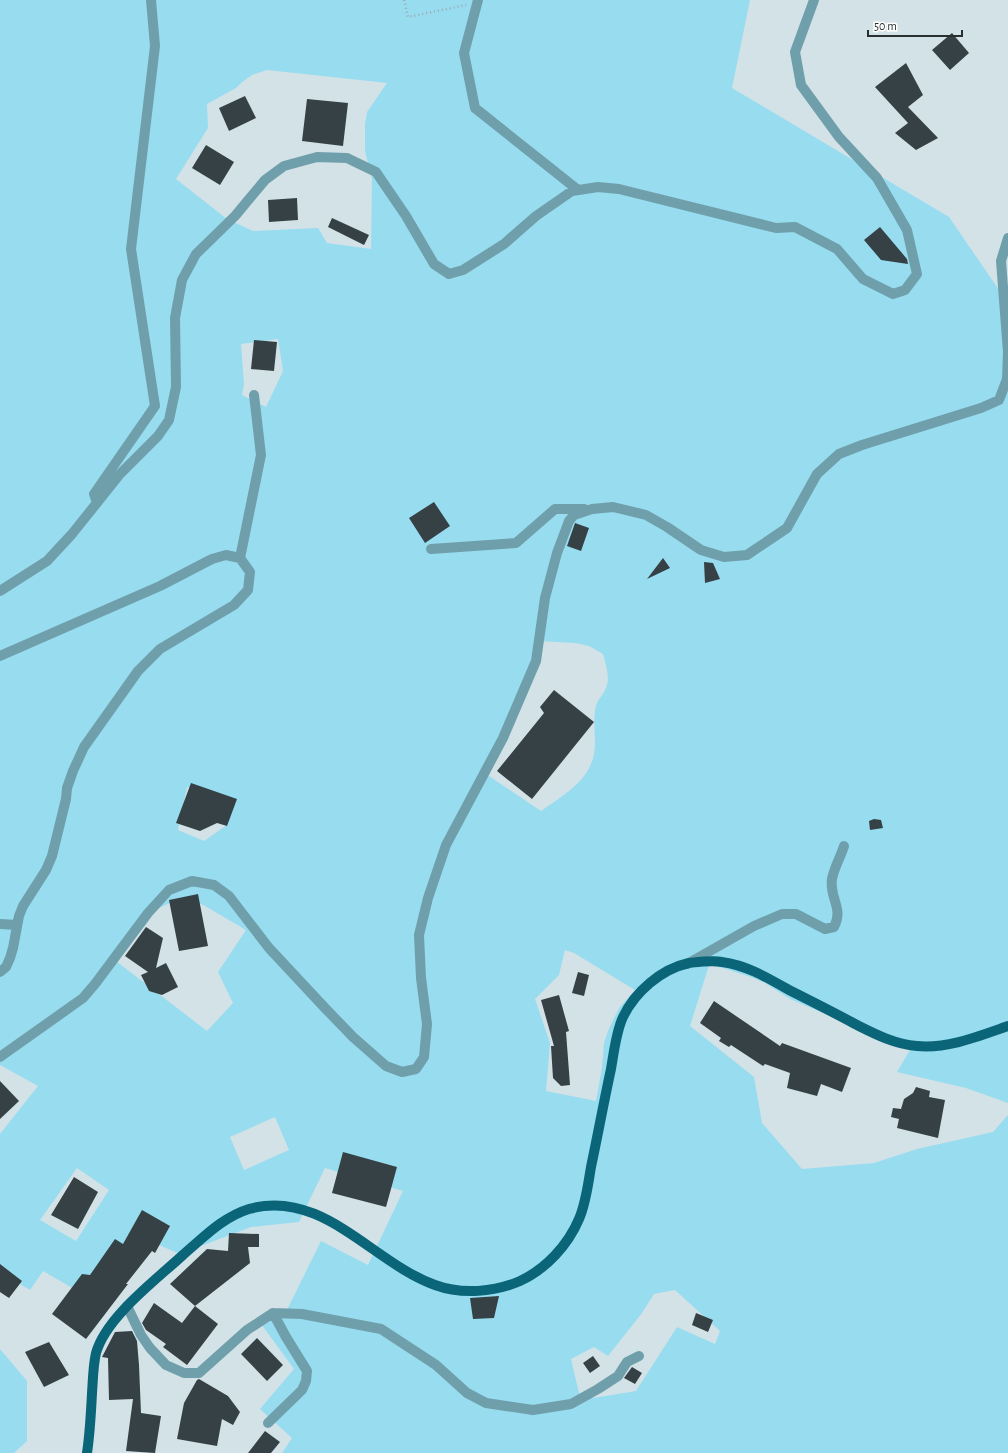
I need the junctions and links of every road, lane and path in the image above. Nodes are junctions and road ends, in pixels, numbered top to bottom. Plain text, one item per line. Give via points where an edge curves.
1 (151, 0) edge
2 (404, 0) edge
3 (814, 0) edge
4 (478, 1) edge
5 (578, 190) junction
6 (1008, 238) edge
7 (254, 394) dead end
8 (97, 503) junction
9 (592, 509) junction
10 (431, 549) dead end
11 (240, 558) junction
12 (0, 591) edge
13 (0, 656) edge
14 (844, 846) dead end
15 (0, 924) edge
16 (17, 925) junction
17 (687, 964) junction
18 (0, 972) edge
19 (1008, 1026) edge
20 (0, 1057) edge
21 (127, 1306) junction
22 (273, 1313) junction
23 (640, 1356) dead end
24 (268, 1423) dead end
25 (87, 1453) edge

1 - 8 street via 155,46 131,249 155,406 94,494
2 - 4 path via 408,17
3 - 5 street via 795,52 801,84 839,137 877,178 908,230 917,274 905,290 893,294 863,279 837,249 795,227 776,228 619,189 598,187
4 - 5 street via 464,53 475,108
5 - 8 street via 572,191 536,216 504,244 464,270 449,274 434,264 376,172 347,158 317,157 284,166 265,180 235,216 196,254 182,280 175,318 176,387 169,420 158,436 120,474
6 - 9 street via 1001,262 1008,352 1007,379 999,400 839,454 817,474 787,528 747,556 724,557 701,550 646,515 612,507
7 - 11 street via 261,455
8 - 12 street via 47,561
9 - 10 street via 555,509 516,543
9 - 20 street via 574,515 564,530 545,598 536,661 503,738 446,845 428,898 419,935 427,1024 424,1057 416,1069 402,1072 386,1066 353,1037 269,948 229,896 214,885 192,881 169,890 148,913 83,998
11 - 13 street via 226,556 212,559 160,586
11 - 16 street via 250,572 248,590 234,605 160,649 138,671 84,747 67,788 52,856 23,906
14 - 17 street via 832,878 833,897 839,910 834,927 825,929 796,914 782,914 754,926
15 - 16 street
16 - 18 street via 10,958
17 - 19 main road via 720,961 752,970 872,1033 895,1042 919,1046 943,1045
17 - 21 main road via 661,974 639,993 623,1016 580,1218 566,1243 546,1265 521,1280 494,1289 465,1291 436,1286 410,1273 321,1216 298,1208 274,1205 250,1209 227,1218
21 - 22 street via 150,1348 166,1365 184,1373 199,1373 247,1330
21 - 25 main road via 107,1330 95,1356
22 - 23 street via 302,1314 381,1329 436,1364 467,1393 486,1403 533,1410 571,1404 598,1390 618,1376 627,1362
22 - 24 street via 307,1371 302,1390

